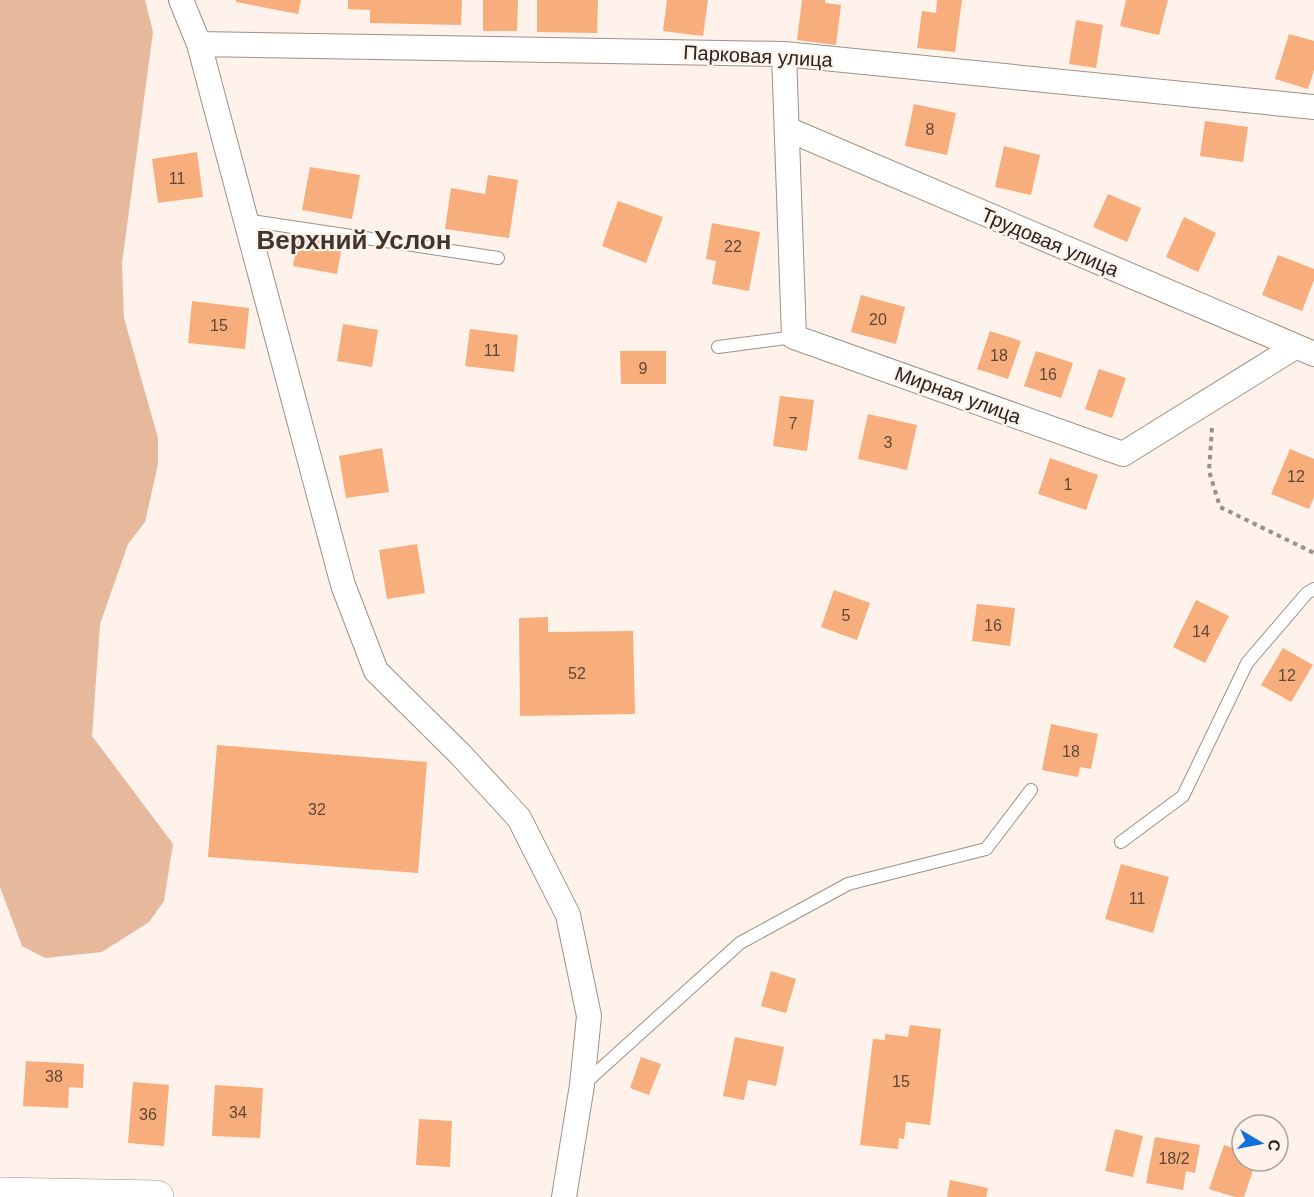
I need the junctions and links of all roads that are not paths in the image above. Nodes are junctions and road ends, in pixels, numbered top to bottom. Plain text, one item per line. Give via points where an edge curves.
1 (181, 0) edge
2 (199, 44) junction
3 (784, 54) junction
4 (1314, 107) edge
5 (787, 129) junction
6 (246, 220) junction
7 (498, 258) dead end
8 (794, 336) junction
9 (718, 346) dead end
10 (1305, 351) edge
11 (1314, 589) edge
12 (1031, 790) dead end
13 (1121, 842) dead end
14 (582, 1085) junction
15 (0, 1194) edge
16 (157, 1197) edge
17 (564, 1197) edge

1 - 2 street
2 - 3 street, Парковая улица
2 - 6 street
3 - 4 street, Парковая улица
3 - 5 street
5 - 8 street
5 - 10 street, Трудовая улица
6 - 7 lane
6 - 14 street via 343,585 376,671 519,818 568,915 589,1016
8 - 9 lane
8 - 10 street, Мирная улица via 1122,454 1213,398
11 - 13 lane via 1247,663 1183,796
12 - 14 lane via 986,849 848,884 740,943
14 - 17 street
15 - 16 street

